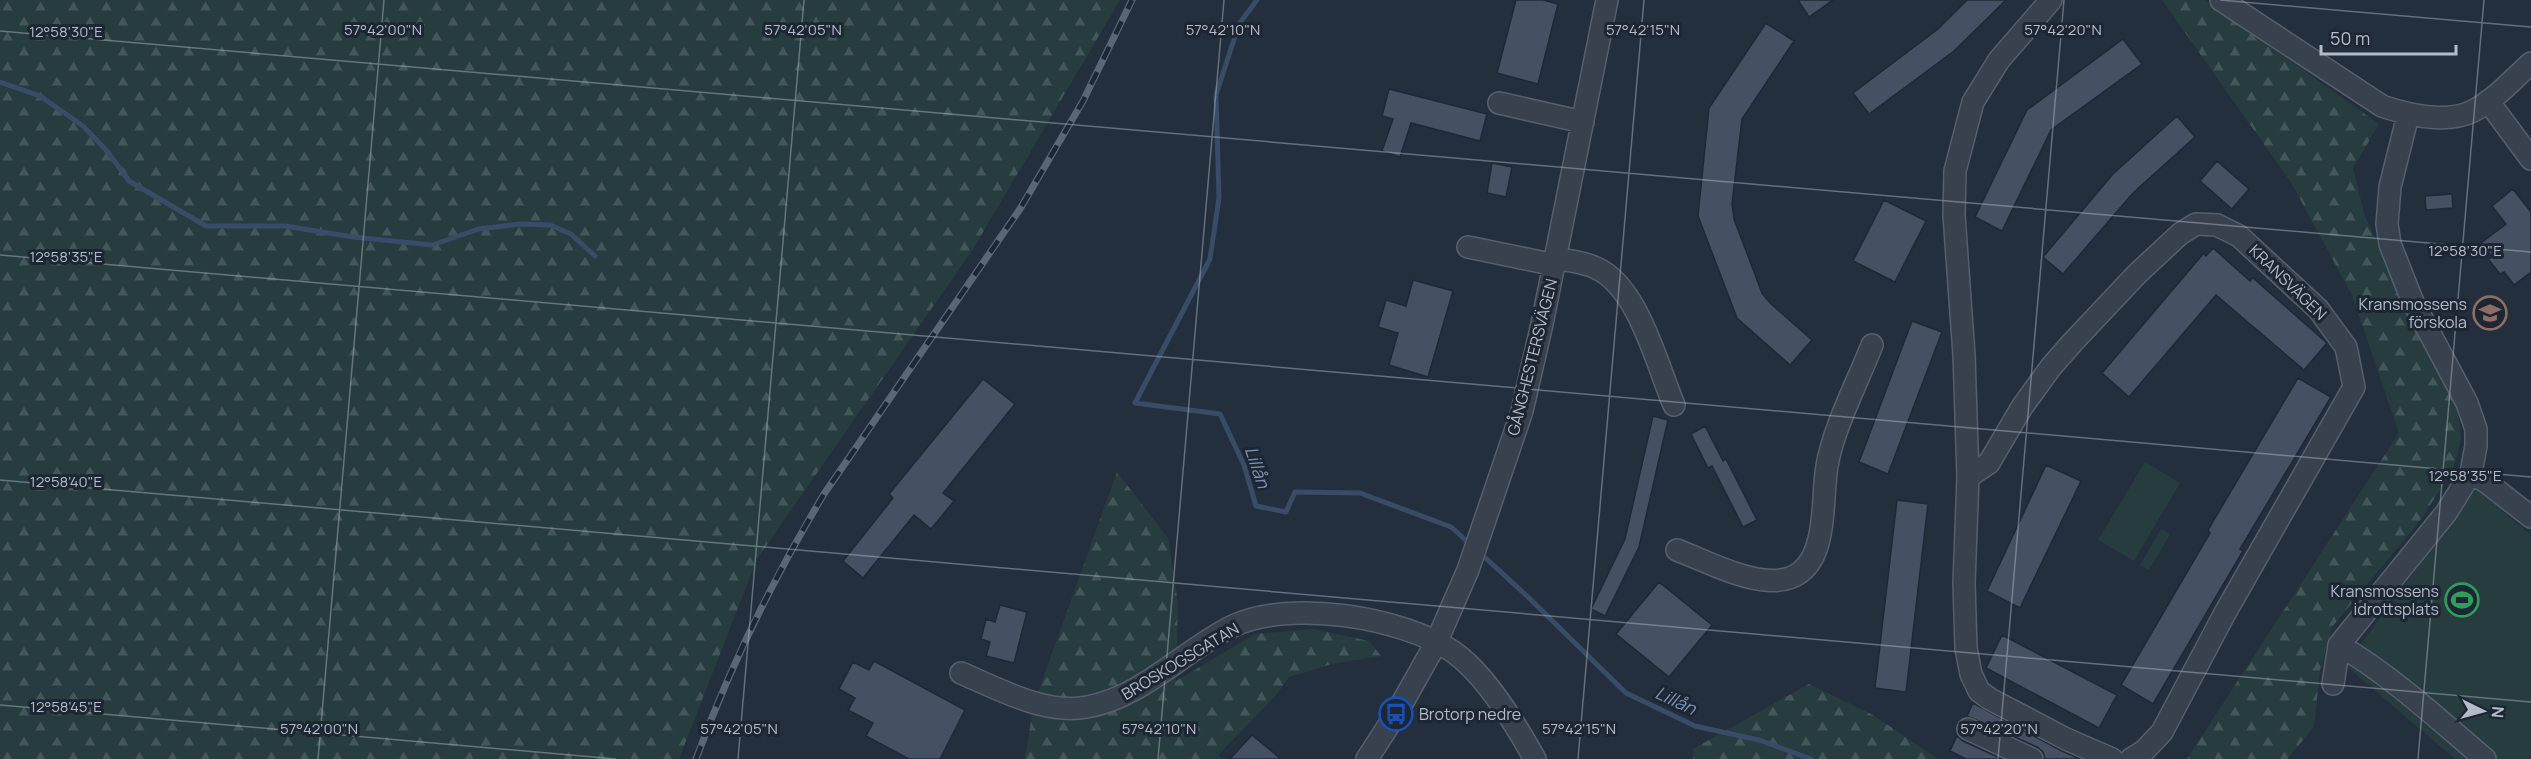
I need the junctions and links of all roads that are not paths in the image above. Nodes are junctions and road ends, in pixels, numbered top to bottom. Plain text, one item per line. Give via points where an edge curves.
1 (1607, 0) edge
2 (2051, 0) edge
3 (2221, 0) edge
4 (2531, 63) edge
5 (2488, 101) junction
6 (1499, 103) dead end
7 (2408, 116) junction
8 (1583, 122) junction
9 (2531, 159) edge
10 (1468, 247) dead end
11 (1555, 262) junction
12 (1872, 345) dead end
13 (1674, 405) dead end
14 (2470, 472) junction
15 (1968, 477) junction
16 (2531, 516) edge
17 (1677, 550) dead end
18 (1436, 643) junction
19 (2339, 645) junction
20 (961, 673) dead end
21 (2333, 684) dead end
22 (1968, 729) dead end
23 (1367, 759) edge
24 (1535, 759) edge
25 (2032, 759) edge
26 (2112, 759) edge
27 (2131, 759) edge
28 (2485, 759) edge

1 - 8 street, GÅNGHESTERSVÄGEN
2 - 15 street via 1999,60 1973,102 1955,171
3 - 7 street via 2382,106
4 - 5 street
5 - 7 street via 2472,112 2434,118
5 - 9 street
6 - 8 street
7 - 14 street via 2390,187 2390,244 2412,300 2467,403 2476,429
8 - 11 street, GÅNGHESTERSVÄGEN
10 - 11 street
11 - 13 street via 1596,267 1615,280 1639,316
11 - 18 street, GÅNGHESTERSVÄGEN via 1522,411 1467,570
12 - 17 street via 1833,444 1819,539 1806,570 1795,578 1772,582
14 - 16 street
14 - 19 street via 2446,513
15 - 26 street via 1966,648 1978,691
15 - 27 street, KRANSVÄGEN via 1989,463 2022,407 2072,343 2137,274 2196,224 2217,225 2239,236 2318,309 2346,347 2354,387 2162,732
18 - 20 street, BROSKOGSGATAN via 1383,623 1335,614 1272,615 1234,626 1119,698 1086,708 1032,702
18 - 23 street, GÅNGHESTERSVÄGEN
18 - 24 street, BROSKOGSGATAN via 1464,661 1488,687
19 - 21 street
19 - 28 street
22 - 25 street

